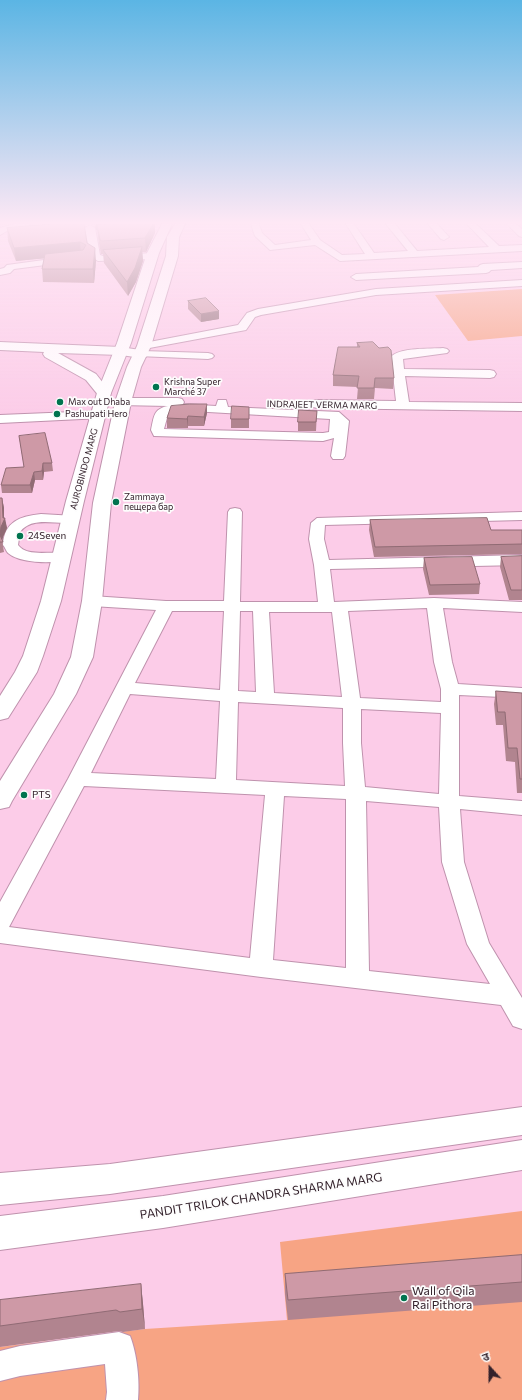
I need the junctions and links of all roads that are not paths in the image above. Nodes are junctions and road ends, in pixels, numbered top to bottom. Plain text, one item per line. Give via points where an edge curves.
1 (141, 289) edge
2 (161, 289) edge
3 (424, 289) edge
4 (0, 346) edge
5 (443, 351) dead end
6 (0, 352) edge
7 (119, 353) junction
8 (50, 354) junction
9 (140, 356) junction
10 (208, 356) dead end
11 (399, 372) junction
12 (490, 374) dead end
13 (104, 393) junction
14 (123, 402) junction
15 (345, 405) junction
16 (403, 406) junction
17 (522, 407) edge
18 (219, 408) junction
19 (274, 412) junction
20 (98, 415) junction
21 (0, 419) edge
22 (212, 434) junction
23 (272, 436) junction
24 (338, 456) dead end
25 (235, 512) dead end
26 (522, 516) edge
27 (70, 518) junction
28 (60, 557) junction
29 (522, 560) edge
30 (322, 565) junction
31 (92, 601) junction
32 (434, 603) junction
33 (166, 606) junction
34 (232, 606) junction
35 (261, 606) junction
36 (333, 606) junction
37 (522, 607) edge
38 (125, 688) junction
39 (522, 693) edge
40 (228, 696) junction
41 (265, 697) junction
42 (451, 699) junction
43 (352, 702) junction
44 (0, 712) edge
45 (78, 779) junction
46 (226, 785) junction
47 (275, 788) junction
48 (355, 793) junction
49 (0, 802) edge
50 (449, 802) junction
51 (522, 808) edge
52 (0, 922) edge
53 (0, 934) edge
54 (261, 968) junction
55 (358, 979) junction
56 (508, 996) junction
57 (522, 1019) edge
58 (522, 1122) edge
59 (522, 1155) edge
60 (0, 1189) edge
61 (0, 1233) edge
62 (0, 1366) edge
63 (122, 1400) edge

1 - 7 main road, AUROBINDO MARG
2 - 9 main road
3 - 9 street via 376,292 253,314 242,328
4 - 7 main road
5 - 11 street via 400,355 397,357
6 - 8 main road
7 - 8 main road
7 - 9 main road
7 - 13 main road, AUROBINDO MARG
8 - 13 main road via 91,377
9 - 10 street
9 - 14 main road
11 - 12 street
11 - 16 street
13 - 20 main road, AUROBINDO MARG
14 - 18 street, INDRAJEET VERMA MARG
14 - 31 main road via 102,503
15 - 16 street, INDRAJEET VERMA MARG
15 - 18 street, INDRAJEET VERMA MARG
15 - 24 street
16 - 17 street, INDRAJEET VERMA MARG
18 - 19 street
18 - 22 street
18 - 22 street via 166,410 162,412 157,430 159,433
19 - 23 street
19 - 23 street via 337,416 335,434 330,436
20 - 21 street
20 - 27 main road, AUROBINDO MARG
22 - 23 street
25 - 34 street
26 - 30 street via 322,521 316,527
27 - 28 main road, AUROBINDO MARG
27 - 28 street via 26,521 16,526 10,539 13,548 19,554 32,558
28 - 44 main road, AUROBINDO MARG via 51,601 33,656 26,672
29 - 30 street
30 - 36 street
31 - 33 street
31 - 49 main road via 82,657 65,694
32 - 36 street
32 - 37 street
32 - 42 street
33 - 34 street
33 - 38 street
34 - 35 street
34 - 40 street
35 - 36 street
35 - 41 street
36 - 43 street
38 - 40 street
38 - 45 street
39 - 42 street
40 - 41 street
40 - 46 street
41 - 43 street
42 - 43 street
42 - 50 street
43 - 48 street
45 - 46 street
45 - 52 street
46 - 47 street
47 - 48 street
47 - 54 street
48 - 50 street
48 - 55 street
50 - 51 street
50 - 56 street via 453,862 478,944
53 - 54 street
54 - 55 street
55 - 56 street
56 - 57 street
58 - 60 main road via 110,1179
59 - 61 main road, PANDIT TRILOK CHANDRA SHARMA MARG via 163,1212
62 - 63 street via 119,1347

